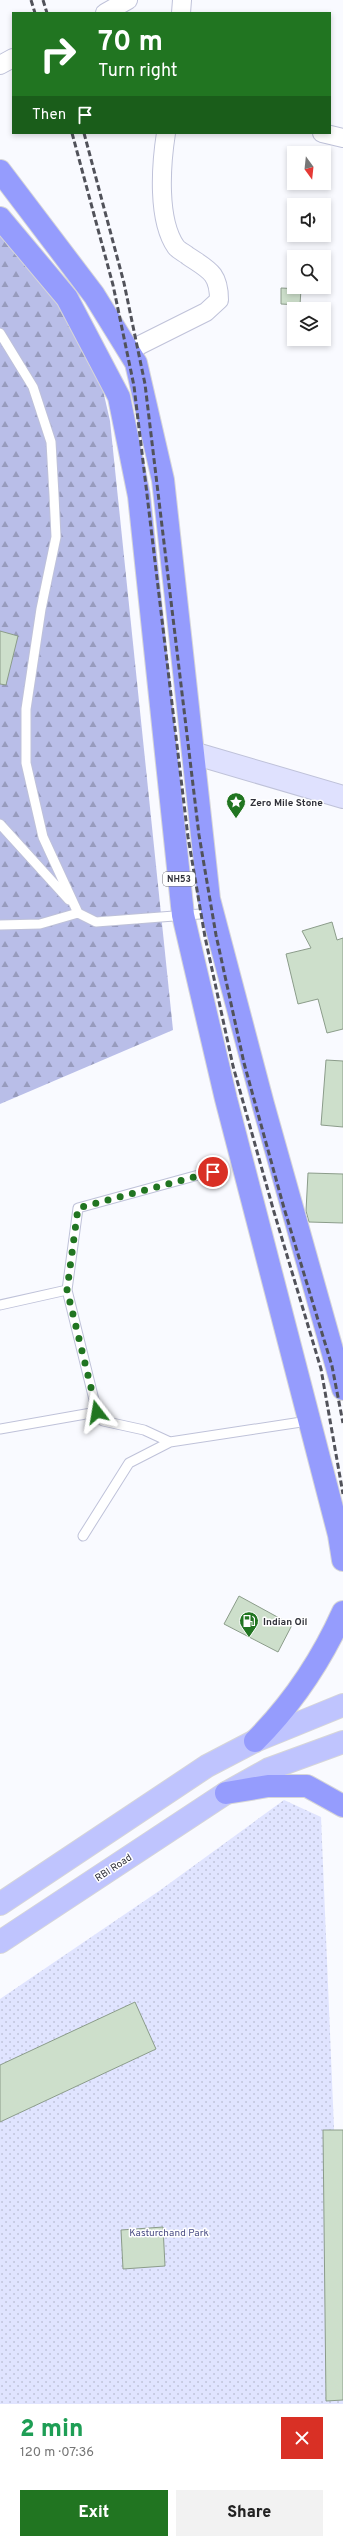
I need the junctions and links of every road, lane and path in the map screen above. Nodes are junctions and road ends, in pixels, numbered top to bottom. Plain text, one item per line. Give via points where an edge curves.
1 (128, 0) edge
2 (182, 0) edge
3 (107, 12) edge
4 (181, 12) edge
5 (12, 59) edge
6 (0, 65) edge
7 (166, 134) edge
8 (326, 134) edge
9 (343, 138) edge
10 (0, 171) edge
11 (0, 218) edge
12 (0, 333) edge
13 (128, 351) junction
14 (193, 753) junction
15 (343, 797) edge
16 (0, 824) edge
17 (76, 909) junction
18 (213, 913) junction
19 (183, 915) junction
20 (0, 925) edge
21 (213, 1172) dead end
22 (67, 1290) junction
23 (0, 1305) edge
24 (343, 1389) edge
25 (97, 1412) junction
26 (308, 1421) junction
27 (0, 1429) edge
28 (170, 1442) junction
29 (83, 1536) dead end
30 (343, 1560) edge
31 (343, 1612) edge
32 (343, 1705) edge
33 (255, 1741) junction
34 (343, 1742) edge
35 (226, 1793) junction
36 (343, 1806) edge
37 (0, 1904) edge
38 (0, 1942) edge

1 - 3 street
2 - 4 street
5 - 6 street
7 - 13 street via 163,186 165,221 176,248 211,272 219,285 219,300 206,312
8 - 9 street
10 - 13 highway, NH53 via 94,295
11 - 19 highway, NH53 via 66,298 118,397 139,496
12 - 17 lane via 33,387 51,442 56,538 41,609 26,709 26,763 43,837
13 - 14 highway, NH53 via 136,363 163,480
14 - 15 street
14 - 18 highway, NH53
16 - 17 lane
17 - 19 lane via 96,922
17 - 20 lane via 40,924
18 - 19 lane
18 - 24 highway, NH53 via 263,1104
19 - 26 highway, NH53 via 226,1099
21 - 22 lane via 78,1208
22 - 23 lane
22 - 25 lane
25 - 27 lane
25 - 28 lane via 103,1421 144,1430
26 - 28 lane
26 - 30 highway, NH53
28 - 29 lane via 129,1463
31 - 33 highway via 328,1645 303,1684 281,1715
32 - 33 main road
33 - 37 main road via 207,1766
34 - 35 main road, RBI Road via 269,1769
35 - 36 highway via 268,1786 307,1786
35 - 38 main road, RBI Road

